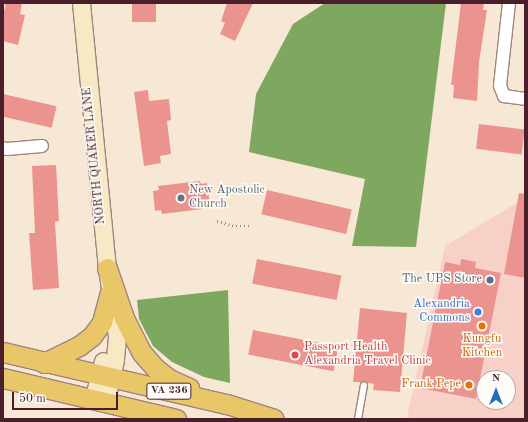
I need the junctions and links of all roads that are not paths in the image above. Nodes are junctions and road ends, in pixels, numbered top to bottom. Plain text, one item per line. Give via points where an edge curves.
1 (81, 3) edge
2 (509, 3) edge
3 (525, 99) edge
4 (42, 146) dead end
5 (3, 148) edge
6 (107, 268) junction
7 (111, 301) junction
8 (3, 352) edge
9 (44, 362) junction
10 (105, 377) junction
11 (3, 378) edge
12 (364, 386) dead end
13 (99, 402) junction
14 (227, 404) junction
15 (176, 419) edge
16 (274, 419) edge
17 (358, 419) edge

1 - 6 main road, NORTH QUAKER LANE
2 - 3 street via 500,86 504,96
4 - 5 street
6 - 7 main road, NORTH QUAKER LANE
6 - 14 main road via 133,338 154,368 169,379
7 - 9 main road via 102,322 92,336 79,346
7 - 10 main road, NORTH QUAKER LANE via 107,317
8 - 9 main road, VA 236
9 - 10 main road, VA 236
10 - 13 main road, NORTH QUAKER LANE
10 - 14 main road, VA 236
11 - 13 main road, VA 236
12 - 17 lane
13 - 15 main road, VA 236
14 - 16 main road, VA 236

